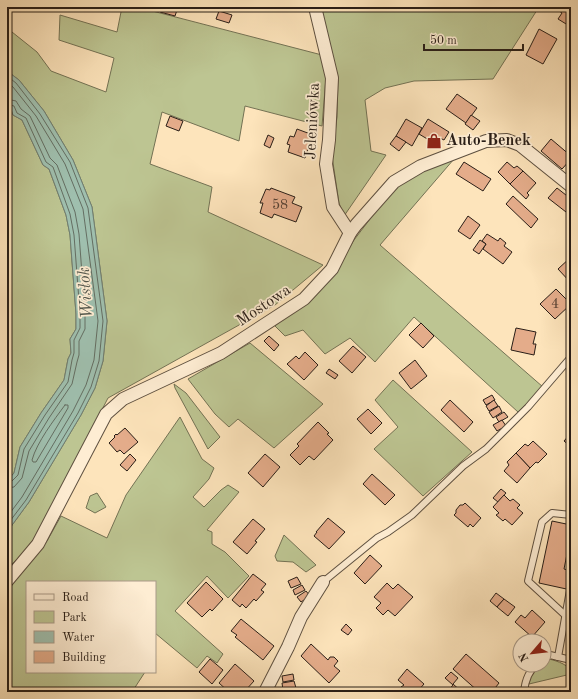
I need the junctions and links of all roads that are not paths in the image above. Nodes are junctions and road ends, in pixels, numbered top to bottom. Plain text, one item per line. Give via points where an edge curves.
1 (315, 7) edge
2 (571, 186) edge
3 (350, 233) junction
4 (571, 357) edge
5 (571, 514) edge
6 (7, 581) edge
7 (323, 582) joint
8 (570, 590) dead end
9 (564, 615) junction
10 (552, 656) edge
11 (558, 657) junction
12 (571, 660) edge
13 (530, 673) edge
14 (265, 692) edge
15 (524, 692) edge

1 - 3 street, Jeleniówka via 332,78 327,171 333,206
2 - 3 street, Mostowa via 520,145 507,140 486,141 421,166 394,182
3 - 6 street, Mostowa via 332,269 304,299 221,353 123,399 106,414 38,544
4 - 7 lane via 528,407 486,449 463,466 412,515 377,538
5 - 9 lane via 552,513 542,522 528,581
7 - 14 street via 301,617
8 - 9 lane
9 - 11 lane
10 - 11 lane
11 - 12 lane
13 - 15 lane via 525,682

